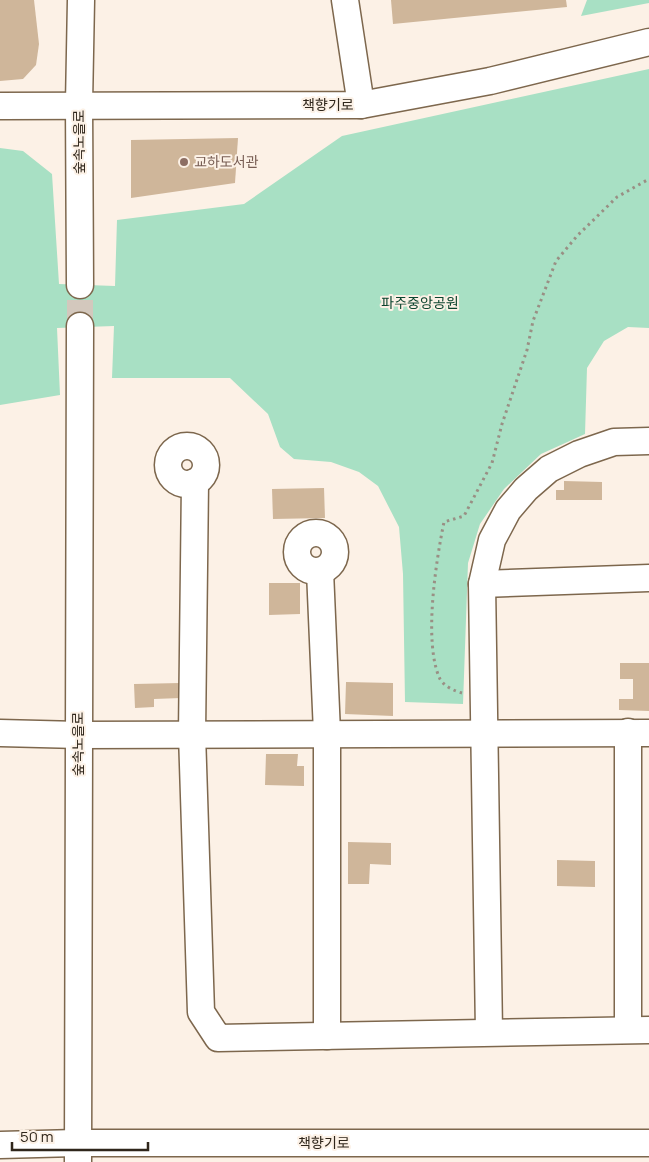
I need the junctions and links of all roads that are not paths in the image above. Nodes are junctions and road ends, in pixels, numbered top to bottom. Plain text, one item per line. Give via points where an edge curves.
1 (81, 0) edge
2 (345, 0) edge
3 (649, 42) edge
4 (79, 104) junction
5 (361, 105) junction
6 (0, 106) edge
7 (80, 285) tunnel mouth
8 (80, 326) tunnel mouth
9 (649, 441) edge
10 (195, 482) dead end
11 (320, 571) dead end
12 (649, 578) edge
13 (482, 584) junction
14 (486, 732) junction
15 (638, 732) edge
16 (0, 733) edge
17 (327, 733) junction
18 (192, 734) junction
19 (79, 735) junction
20 (639, 1029) edge
21 (489, 1032) junction
22 (327, 1036) junction
23 (649, 1143) edge
24 (0, 1145) edge
25 (77, 1152) edge

1 - 4 street, 숲속노을로
2 - 5 street
3 - 5 street, 책향기로 via 490,80
4 - 5 street, 책향기로
4 - 6 street, 책향기로
4 - 7 street, 숲속노을로
8 - 19 street, 숲속노을로
9 - 13 street via 614,442 549,468 508,510 492,540
10 - 18 street
11 - 17 street
12 - 13 street
13 - 14 street
14 - 15 street
14 - 17 street
14 - 21 street
15 - 20 street
16 - 19 street
17 - 18 street
17 - 22 street
18 - 19 street
18 - 22 street via 201,1012 218,1038
19 - 25 street, 숲속노을로
20 - 21 street
21 - 22 street
23 - 25 street, 책향기로
24 - 25 street, 책향기로

